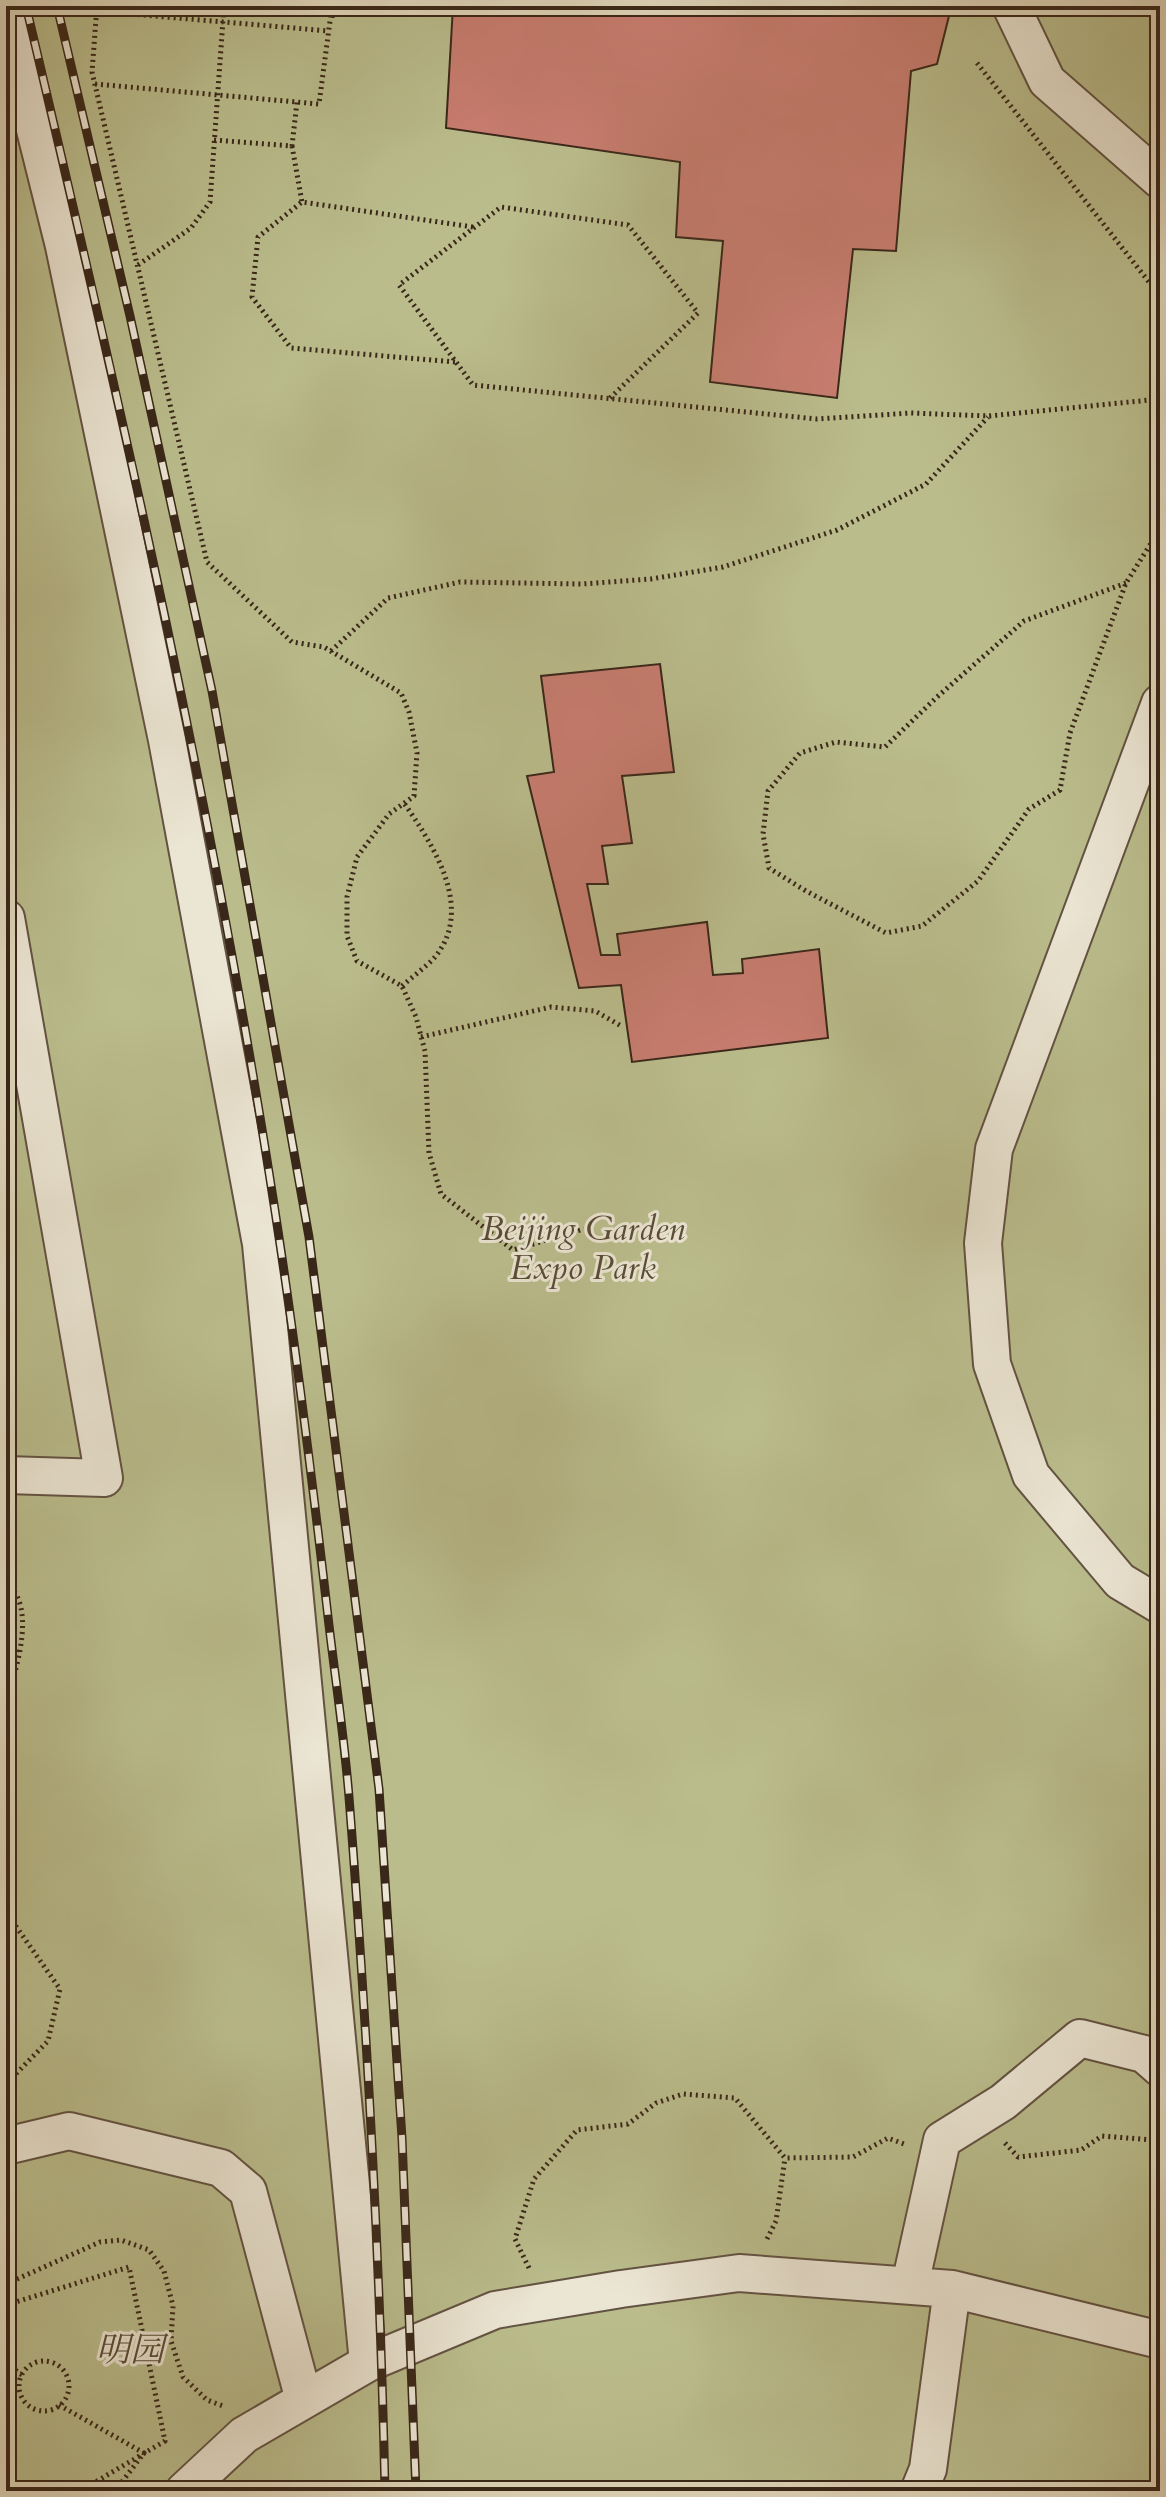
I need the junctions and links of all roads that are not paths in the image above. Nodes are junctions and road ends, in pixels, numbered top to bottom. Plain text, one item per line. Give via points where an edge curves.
1 (1011, 6) edge
2 (6, 13) edge
3 (1160, 180) edge
4 (1160, 703) edge
5 (6, 918) edge
6 (6, 1475) edge
7 (1160, 1605) edge
8 (1160, 2068) edge
9 (6, 2146) edge
10 (910, 2285) junction
11 (952, 2289) junction
12 (1160, 2340) edge
13 (368, 2363) junction
14 (304, 2400) junction
15 (184, 2491) edge
16 (919, 2491) edge

1 - 3 street via 1047,81
2 - 13 street via 64,246 161,709 261,1244
4 - 7 street via 994,1149 983,1243 992,1364 1031,1475 1120,1581
5 - 6 street via 104,1478
8 - 10 street via 1144,2054 1080,2038 1003,2102 942,2140
9 - 14 street via 69,2131 221,2168 239,2183 248,2191
10 - 11 street
10 - 13 street via 749,2273 621,2289 495,2310
11 - 12 street
11 - 16 street via 928,2469
13 - 14 street
14 - 15 street via 244,2435

